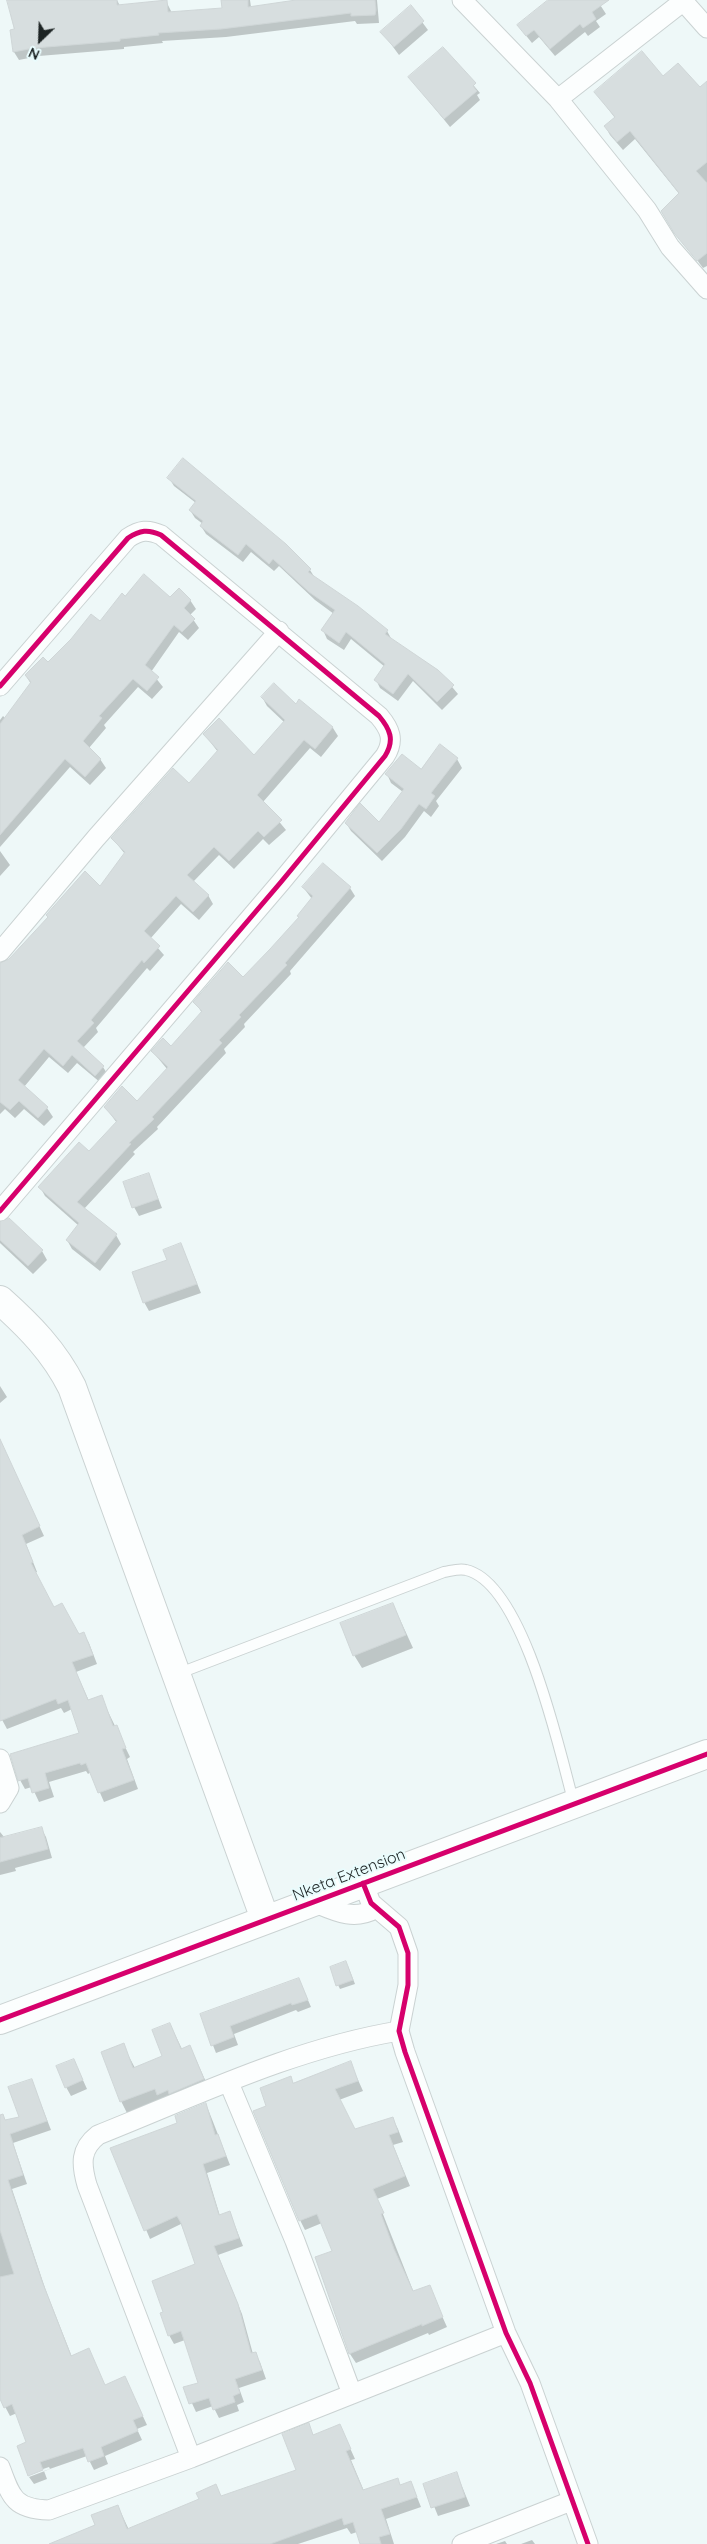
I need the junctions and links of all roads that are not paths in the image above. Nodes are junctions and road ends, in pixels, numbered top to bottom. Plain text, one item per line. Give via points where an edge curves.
1 (462, 0) edge
2 (684, 1) edge
3 (707, 28) edge
4 (558, 99) junction
5 (707, 289) edge
6 (280, 631) junction
7 (0, 686) edge
8 (0, 952) edge
9 (0, 1211) edge
10 (0, 1300) edge
11 (176, 1674) junction
12 (707, 1754) edge
13 (0, 1759) edge
14 (0, 1803) edge
15 (574, 1804) junction
16 (363, 1883) junction
17 (313, 1902) junction
18 (375, 1909) junction
19 (265, 1919) junction
20 (0, 2020) edge
21 (399, 2030) junction
22 (229, 2082) junction
23 (506, 2333) junction
24 (352, 2394) junction
25 (190, 2458) junction
26 (0, 2467) edge
27 (571, 2501) junction
28 (462, 2544) edge
29 (588, 2544) edge

1 - 4 street
2 - 3 street
2 - 4 street
4 - 5 street via 647,210 670,247
6 - 7 street via 161,535 145,530 128,538
6 - 8 street via 96,838
6 - 9 street via 378,716 387,726 391,747 281,882
10 - 11 street via 36,1332 72,1386
11 - 15 lane via 444,1572 465,1570 487,1583 516,1622 540,1684
11 - 19 street
12 - 15 street, Nketa Extension
13 - 14 street via 8,1788
15 - 16 street, Nketa Extension
16 - 17 street, Nketa Extension
16 - 18 street
17 - 18 street via 352,1916
17 - 19 street, Nketa Extension
18 - 21 street via 396,1922 408,1953 408,1985
19 - 20 street, Nketa Extension
21 - 22 street via 323,2048
21 - 23 street
22 - 24 street via 295,2241
22 - 25 street via 98,2135 87,2146 82,2162 86,2185
23 - 24 street
23 - 27 street via 530,2383
24 - 25 street
25 - 26 street via 49,2510 33,2509 18,2503 10,2495
27 - 28 street
27 - 29 street

